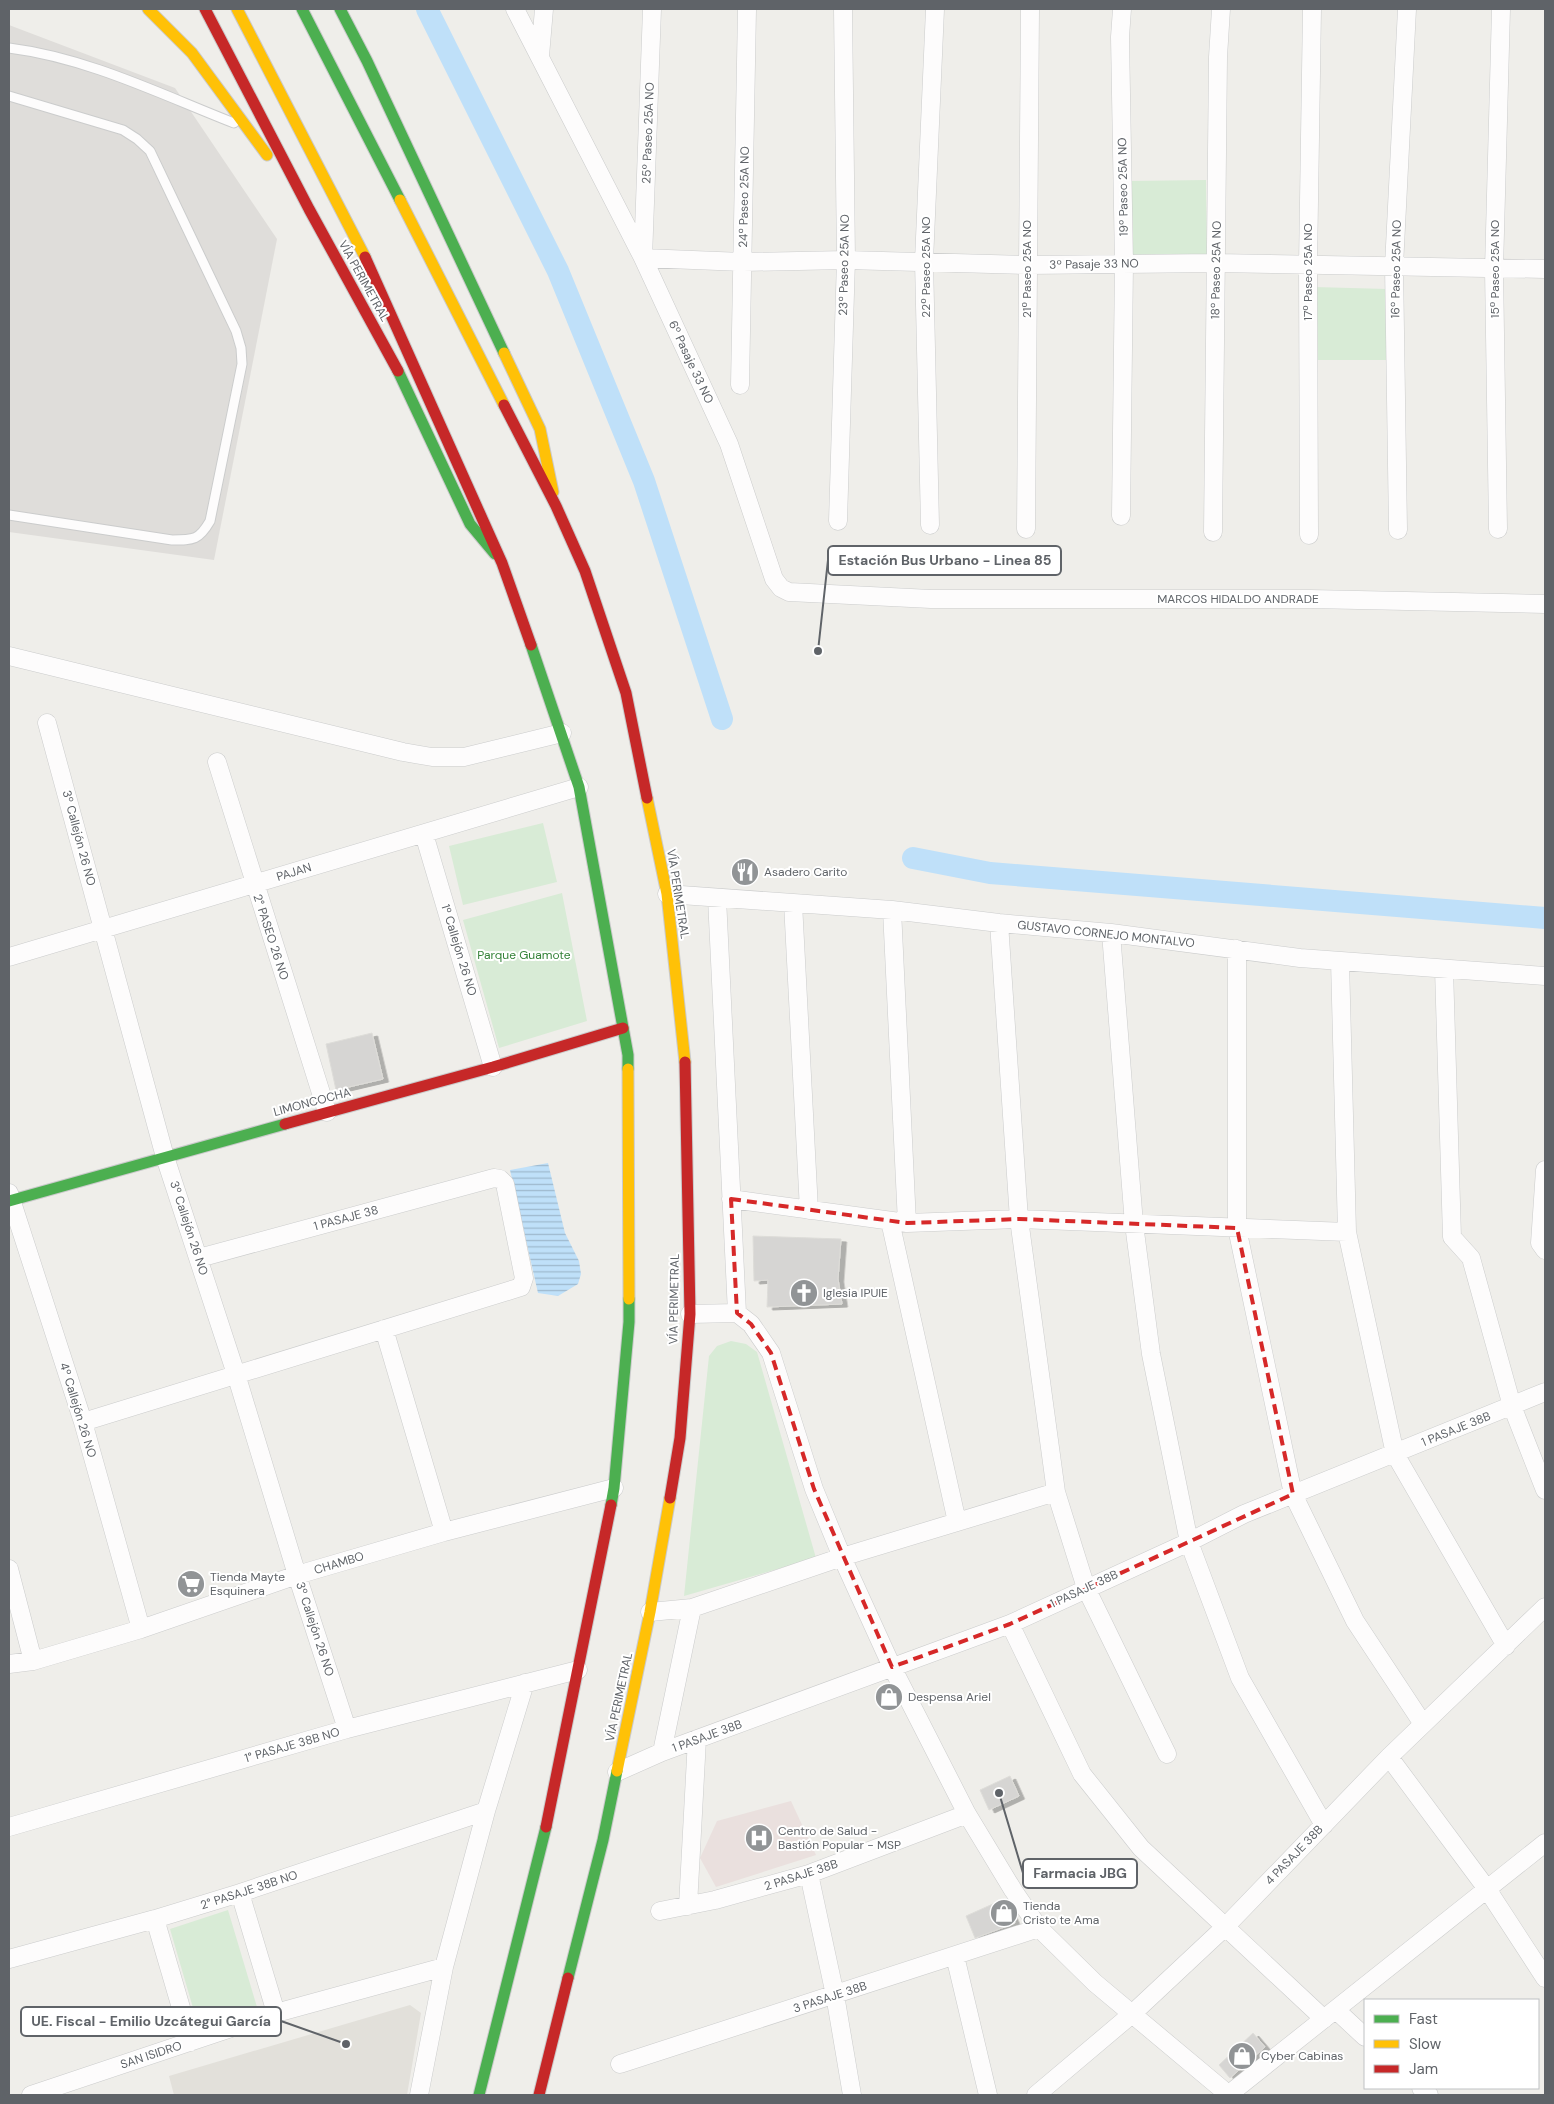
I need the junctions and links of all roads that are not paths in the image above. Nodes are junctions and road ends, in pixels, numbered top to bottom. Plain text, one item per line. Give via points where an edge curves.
1 (148, 9) edge
2 (205, 9) edge
3 (237, 9) edge
4 (302, 9) edge
5 (340, 9) edge
6 (350, 9) edge
7 (515, 9) edge
8 (544, 9) edge
9 (652, 9) edge
10 (747, 9) edge
11 (843, 9) edge
12 (935, 9) edge
13 (1030, 9) edge
14 (1122, 9) edge
15 (1221, 9) edge
16 (1312, 9) edge
17 (1407, 9) edge
18 (1501, 9) edge
19 (9, 48) edge
20 (540, 56) junction
21 (367, 61) junction
22 (9, 96) edge
23 (246, 128) junction
24 (309, 209) junction
25 (644, 258) junction
26 (846, 260) junction
27 (924, 261) junction
28 (743, 262) junction
29 (1216, 263) junction
30 (1124, 264) junction
31 (1027, 265) junction
32 (1308, 265) junction
33 (1394, 266) junction
34 (1494, 269) junction
35 (1545, 269) edge
36 (740, 385) dead end
37 (556, 506) junction
38 (9, 515) edge
39 (1121, 516) dead end
40 (838, 521) dead end
41 (930, 525) dead end
42 (1026, 529) dead end
43 (1498, 529) dead end
44 (1398, 530) dead end
45 (1212, 532) dead end
46 (1308, 535) dead end
47 (502, 563) junction
48 (931, 599) joint
49 (1545, 604) edge
50 (9, 656) edge
51 (47, 722) dead end
52 (562, 733) junction
53 (217, 762) dead end
54 (579, 787) junction
55 (424, 834) junction
56 (255, 884) junction
57 (667, 894) junction
58 (717, 898) junction
59 (793, 903) junction
60 (892, 910) junction
61 (999, 923) junction
62 (103, 928) junction
63 (1111, 933) junction
64 (1238, 949) junction
65 (9, 957) edge
66 (1340, 961) junction
67 (1444, 969) junction
68 (1545, 976) edge
69 (623, 1028) junction
70 (493, 1067) junction
71 (327, 1112) junction
72 (165, 1157) junction
73 (1545, 1170) edge
74 (9, 1198) edge
75 (732, 1199) junction
76 (809, 1210) junction
77 (1019, 1219) junction
78 (899, 1222) junction
79 (1134, 1224) junction
80 (1237, 1228) junction
81 (1347, 1232) junction
82 (1545, 1250) edge
83 (199, 1258) junction
84 (690, 1314) junction
85 (738, 1314) junction
86 (384, 1329) junction
87 (236, 1374) junction
88 (1545, 1392) edge
89 (1512, 1406) junction
90 (83, 1422) junction
91 (1395, 1454) junction
92 (614, 1488) junction
93 (1545, 1490) edge
94 (1056, 1492) junction
95 (1293, 1494) junction
96 (957, 1522) junction
97 (444, 1532) junction
98 (1189, 1542) junction
99 (842, 1557) junction
100 (9, 1569) edge
101 (297, 1575) junction
102 (1086, 1588) junction
103 (1545, 1607) edge
104 (692, 1608) junction
105 (650, 1612) junction
106 (1010, 1624) junction
107 (141, 1629) junction
108 (1506, 1646) junction
109 (32, 1661) junction
110 (9, 1664) edge
111 (892, 1667) junction
112 (578, 1670) junction
113 (525, 1683) junction
114 (1423, 1724) junction
115 (347, 1729) junction
116 (697, 1739) junction
117 (662, 1752) junction
118 (1167, 1754) dead end
119 (1389, 1757) junction
120 (617, 1772) junction
121 (486, 1811) junction
122 (966, 1814) junction
123 (1324, 1825) junction
124 (9, 1827) edge
125 (1545, 1843) edge
126 (808, 1874) junction
127 (1487, 1890) junction
128 (240, 1893) junction
129 (688, 1906) junction
130 (660, 1911) dead end
131 (155, 1919) junction
132 (1225, 1927) junction
133 (1039, 1928) junction
134 (955, 1956) junction
135 (9, 1959) edge
136 (444, 1967) junction
137 (1545, 1978) edge
138 (835, 1995) junction
139 (276, 2013) junction
140 (1132, 2014) junction
141 (1330, 2015) junction
142 (1364, 2036) edge
143 (191, 2042) junction
144 (620, 2064) dead end
145 (31, 2095) edge
146 (419, 2095) edge
147 (479, 2095) edge
148 (539, 2095) edge
149 (852, 2095) edge
150 (988, 2095) edge
151 (1036, 2095) edge
152 (1228, 2095) edge

1 - 23 main road via 192,53
2 - 24 main road, VÍA PERIMETRAL
3 - 47 main road, VÍA PERIMETRAL via 368,263
4 - 37 main road, VÍA PERIMETRAL
5 - 21 main road, VÍA PERIMETRAL
6 - 21 main road
7 - 20 street, 6º Pasaje 33 NO
8 - 20 street
9 - 25 street, 25º Paseo 25A NO
10 - 28 street, 24º Paseo 25A NO
11 - 26 street, 23º Paseo 25A NO
12 - 27 street, 22º Paseo 25A NO
13 - 31 street, 21º Paseo 25A NO
14 - 30 street, 19º Paseo 25A NO
15 - 29 street, 18º Paseo 25A NO
16 - 32 street, 17º Paseo 25A NO
17 - 33 street, 16º Paseo 25A NO
18 - 34 street, 15º Paseo 25A NO
19 - 23 lane via 92,66
20 - 25 street, 6º Pasaje 33 NO
21 - 37 main road, VÍA PERIMETRAL via 540,429
22 - 38 lane via 122,130 150,151 236,331 242,364 210,521 202,534 192,540 172,540
23 - 24 main road
24 - 47 main road, VÍA PERIMETRAL via 400,375 470,524
25 - 28 street, 3º Pasaje 33 NO
25 - 48 street, 6º Pasaje 33 NO via 729,444 774,579 781,588 790,592
26 - 27 street, 3º Pasaje 33 NO
26 - 28 street, 3º Pasaje 33 NO
26 - 40 street, 23º Paseo 25A NO
27 - 31 street, 3º Pasaje 33 NO
27 - 41 street, 22º Paseo 25A NO
28 - 36 street, 24º Paseo 25A NO
29 - 30 street, 3º Pasaje 33 NO
29 - 32 street, 3º Pasaje 33 NO
29 - 45 street, 18º Paseo 25A NO
30 - 31 street, 3º Pasaje 33 NO
30 - 39 street, 19º Paseo 25A NO
31 - 42 street, 21º Paseo 25A NO
32 - 33 street, 3º Pasaje 33 NO
32 - 46 street, 17º Paseo 25A NO
33 - 34 street, 3º Pasaje 33 NO
33 - 44 street, 16º Paseo 25A NO
34 - 35 street, 3º Pasaje 33 NO
34 - 43 street, 15º Paseo 25A NO
37 - 57 main road, VÍA PERIMETRAL via 585,570 626,693
47 - 52 main road, VÍA PERIMETRAL
48 - 49 street, MARCOS HIDALDO ANDRADE via 1310,599
50 - 52 street via 432,757 464,757
51 - 62 street, 3º Callejón 26 NO
52 - 54 main road, VÍA PERIMETRAL
53 - 56 street, 2° PASEO 26 NO
54 - 55 street, PAJAN
54 - 69 main road, VÍA PERIMETRAL
55 - 56 street, PAJAN
55 - 70 street, 1º Callejón 26 NO
56 - 62 street, PAJAN
56 - 71 street, 2° PASEO 26 NO
57 - 58 street, GUSTAVO CORNEJO MONTALVO
57 - 84 main road, VÍA PERIMETRAL via 686,1077
58 - 59 street, GUSTAVO CORNEJO MONTALVO
58 - 75 street
59 - 60 street, GUSTAVO CORNEJO MONTALVO
59 - 76 street
60 - 61 street, GUSTAVO CORNEJO MONTALVO
60 - 78 street
61 - 63 street, GUSTAVO CORNEJO MONTALVO
61 - 77 street
62 - 65 street, PAJAN
62 - 72 street, 3º Callejón 26 NO
63 - 64 street, GUSTAVO CORNEJO MONTALVO
63 - 79 street
64 - 66 street, GUSTAVO CORNEJO MONTALVO
64 - 80 street
66 - 67 street, GUSTAVO CORNEJO MONTALVO
66 - 81 street
67 - 68 street, GUSTAVO CORNEJO MONTALVO
67 - 89 street via 1452,1237 1471,1258
69 - 70 main road, LIMONCOCHA
69 - 92 main road, VÍA PERIMETRAL via 628,1055 629,1322
70 - 71 main road, LIMONCOCHA
71 - 72 main road, LIMONCOCHA
72 - 74 main road, LIMONCOCHA
72 - 83 street, 3º Callejón 26 NO
73 - 82 street via 1540,1242
74 - 90 street, 4º Callejón 26 NO
75 - 76 street
75 - 85 street
76 - 78 street
77 - 78 street
77 - 79 street
77 - 94 street
78 - 96 street
79 - 80 street
79 - 98 street via 1151,1354
80 - 81 street
80 - 95 street
81 - 91 street
83 - 86 street, 1 PASAJE 38 via 494,1178 505,1184 524,1278 521,1287
83 - 87 street, 3º Callejón 26 NO
84 - 85 street
84 - 105 main road, VÍA PERIMETRAL via 680,1438
85 - 99 street via 751,1324 771,1353 814,1490
86 - 87 street
86 - 97 street
87 - 90 street
87 - 101 street, 3º Callejón 26 NO
88 - 89 street, 1 PASAJE 38B
89 - 91 street, 1 PASAJE 38B
89 - 93 street
90 - 107 street, 4º Callejón 26 NO
91 - 95 street, 1 PASAJE 38B
91 - 108 street
92 - 97 street, CHAMBO
92 - 112 main road, VÍA PERIMETRAL
94 - 96 street
94 - 102 street
95 - 98 street, 1 PASAJE 38B
95 - 114 street via 1355,1621
96 - 99 street
97 - 101 street, CHAMBO
98 - 102 street, 1 PASAJE 38B
98 - 123 street via 1240,1678
99 - 104 street
99 - 111 street
100 - 109 street
101 - 107 street, CHAMBO
101 - 115 street, 3º Callejón 26 NO
102 - 106 street, 1 PASAJE 38B
102 - 118 street
103 - 108 street, 4 PASAJE 38B
104 - 105 street
104 - 117 street
105 - 120 main road, VÍA PERIMETRAL
106 - 111 street, 1 PASAJE 38B
106 - 132 street via 1082,1774 1141,1848
107 - 109 street, CHAMBO
108 - 114 street, 4 PASAJE 38B
109 - 110 street, CHAMBO
111 - 116 street, 1 PASAJE 38B
111 - 122 street
112 - 113 street, 1° PASAJE 38B NO
112 - 147 main road, VÍA PERIMETRAL via 544,1839
113 - 115 street, 1° PASAJE 38B NO
113 - 121 street
114 - 119 street, 4 PASAJE 38B
115 - 124 street, 1° PASAJE 38B NO
116 - 117 street, 1 PASAJE 38B
116 - 129 street
117 - 120 street, 1 PASAJE 38B
119 - 123 street, 4 PASAJE 38B
119 - 127 street
120 - 148 main road, VÍA PERIMETRAL
121 - 128 street, 2° PASAJE 38B NO
121 - 136 street
122 - 126 street, 2 PASAJE 38B
122 - 133 street
123 - 132 street, 4 PASAJE 38B
125 - 127 street
126 - 129 street, 2 PASAJE 38B
126 - 138 street
127 - 137 street
127 - 141 street
128 - 131 street, 2° PASAJE 38B NO
128 - 139 street
129 - 130 street, 2 PASAJE 38B
131 - 135 street, 2° PASAJE 38B NO
131 - 143 street
132 - 140 street, 4 PASAJE 38B
132 - 141 street
133 - 134 street, 3 PASAJE 38B
133 - 140 street
134 - 138 street, 3 PASAJE 38B
134 - 150 street
136 - 139 street, SAN ISIDRO
136 - 146 street
138 - 144 street, 3 PASAJE 38B
138 - 149 street
139 - 143 street, SAN ISIDRO
140 - 151 street, 4 PASAJE 38B
140 - 152 street
141 - 142 street
141 - 152 street
143 - 145 street, SAN ISIDRO

